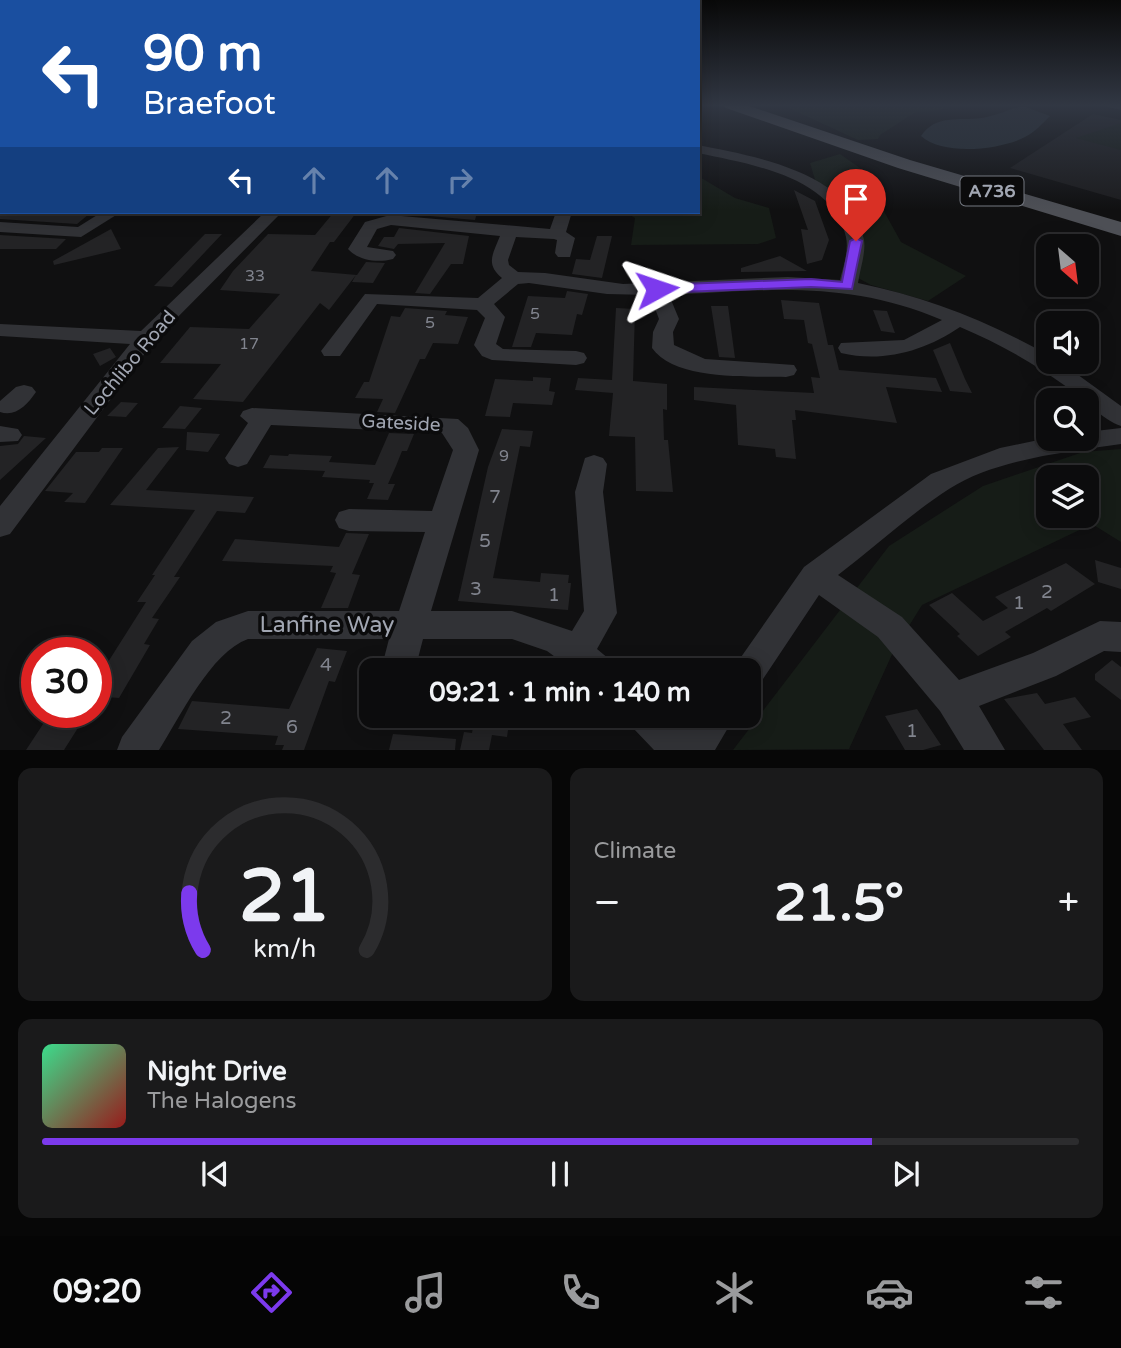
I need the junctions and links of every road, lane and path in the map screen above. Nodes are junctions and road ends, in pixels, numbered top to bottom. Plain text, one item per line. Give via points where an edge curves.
1 (832, 140) edge
2 (700, 149) edge
3 (110, 214) edge
4 (272, 214) edge
5 (563, 214) edge
6 (393, 216) edge
7 (0, 228) edge
8 (1121, 229) edge
9 (510, 232) junction
10 (557, 234) junction
11 (564, 253) dead end
12 (387, 255) dead end
13 (513, 278) junction
14 (848, 286) junction
15 (657, 289) junction
16 (483, 304) junction
17 (354, 318) joint
18 (957, 319) junction
19 (0, 330) edge
20 (147, 337) junction
21 (849, 348) dead end
22 (332, 351) dead end
23 (576, 358) dead end
24 (786, 370) dead end
25 (1121, 418) edge
26 (1121, 436) edge
27 (238, 458) dead end
28 (594, 464) dead end
29 (349, 520) dead end
30 (443, 522) junction
31 (0, 526) edge
32 (815, 576) junction
33 (409, 625) junction
34 (1121, 637) edge
35 (400, 658) edge
36 (582, 658) edge
37 (588, 658) edge
38 (758, 658) edge
39 (953, 699) junction
40 (659, 728) edge
41 (708, 728) edge
42 (136, 750) edge
43 (682, 750) edge
44 (692, 750) edge
45 (986, 750) edge

1 - 8 main road, A736
2 - 14 street via 771,166 834,197 856,241
3 - 7 street via 81,232
4 - 20 street, Lochlibo Road
5 - 10 street
6 - 9 street
6 - 12 street via 371,226 357,249
9 - 10 street
9 - 13 street via 499,260 500,267
10 - 11 street via 566,238
13 - 15 street via 538,276 614,289
13 - 16 street
14 - 15 street via 811,283
14 - 18 street
15 - 24 street via 669,319 663,348 677,360
16 - 17 street via 372,298
16 - 23 street via 495,317 485,345 490,351
17 - 22 street
18 - 21 street via 917,345
18 - 25 street via 1048,364
19 - 20 street
20 - 31 street, Lochlibo Road
26 - 32 street via 1000,457 941,481
27 - 30 street, Gateside via 258,416 449,425 466,450
28 - 37 street via 589,492 601,613
29 - 30 street
30 - 33 street, Gateside
32 - 38 street
32 - 39 street via 890,627
33 - 35 street
33 - 36 street, Lanfine Way via 512,625 542,631
33 - 42 street, Lanfine Way via 248,625 228,632 204,652
34 - 39 street via 1100,636 1044,664
39 - 45 street
40 - 43 street
41 - 44 street

